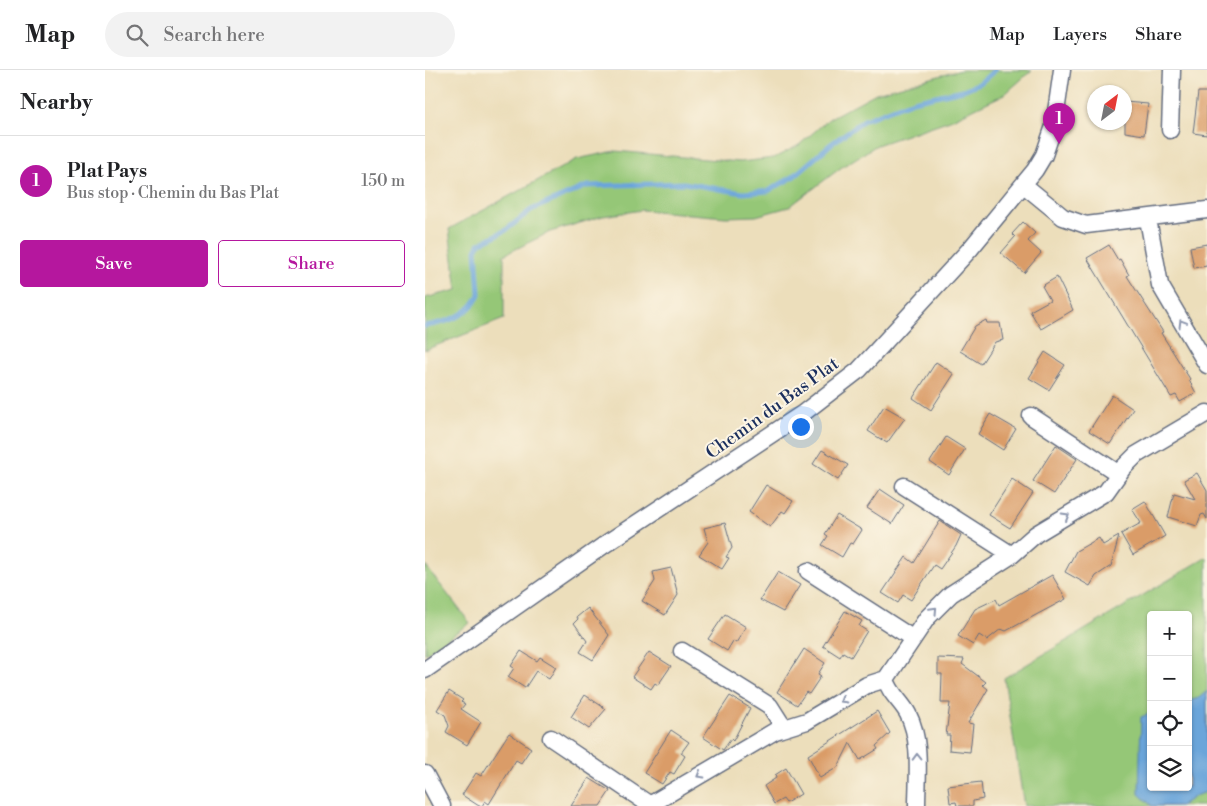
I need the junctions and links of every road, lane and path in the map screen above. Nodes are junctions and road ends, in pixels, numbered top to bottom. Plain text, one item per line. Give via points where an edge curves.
1 (1062, 70) edge
2 (1172, 70) edge
3 (1170, 130) dead end
4 (1024, 185) junction
5 (1207, 210) edge
6 (1149, 219) junction
7 (1207, 365) edge
8 (1207, 413) edge
9 (1031, 416) dead end
10 (1119, 474) junction
11 (904, 486) dead end
12 (1013, 555) junction
13 (808, 571) dead end
14 (912, 638) junction
15 (683, 652) dead end
16 (425, 670) edge
17 (887, 679) junction
18 (784, 728) junction
19 (551, 738) dead end
20 (425, 774) edge
21 (649, 805) edge
22 (442, 806) edge
23 (917, 806) edge

1 - 4 street, Chemin du Bas Plat via 1058,109 1050,139 1044,155
2 - 3 street
4 - 6 street via 1074,223 1099,225
4 - 16 street, Chemin du Bas Plat via 922,302 841,386
5 - 6 street
7 -> 6 street via 1160,285
8 - 10 street via 1136,456
9 - 10 street
12 -> 10 street via 1036,534 1107,492
11 - 12 street
14 -> 12 street via 951,594
13 - 14 street
14 - 17 street
15 - 18 street via 770,706
17 -> 18 street via 867,685 807,721
23 -> 17 street via 917,750 913,727
18 -> 21 street
19 - 21 street
20 - 22 street

